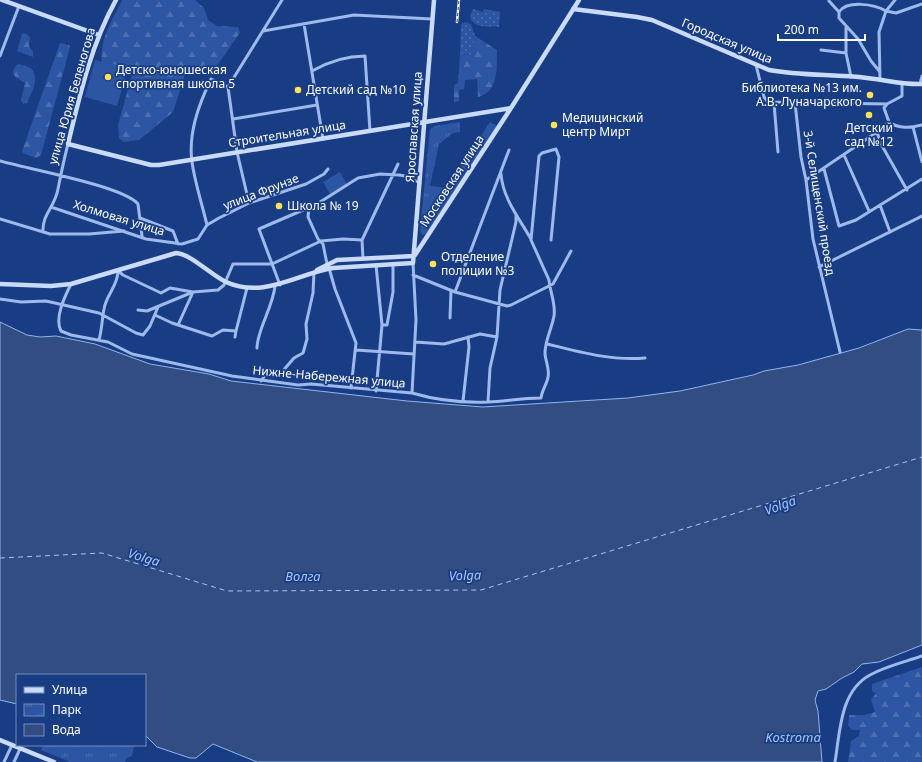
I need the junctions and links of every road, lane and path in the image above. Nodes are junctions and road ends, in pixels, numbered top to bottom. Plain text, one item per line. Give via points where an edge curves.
1 (2, 0) edge
2 (116, 0) edge
3 (282, 0) edge
4 (434, 0) edge
5 (895, 0) edge
6 (829, 1) dead end
7 (576, 3) edge
8 (922, 4) edge
9 (19, 6) junction
10 (886, 11) junction
11 (839, 12) junction
12 (432, 19) junction
13 (304, 24) junction
14 (846, 27) junction
15 (263, 30) junction
16 (99, 35) junction
17 (821, 50) dead end
18 (846, 53) junction
19 (0, 56) edge
20 (756, 65) junction
21 (312, 71) junction
22 (880, 72) junction
23 (922, 76) edge
24 (851, 78) junction
25 (880, 80) junction
26 (902, 83) junction
27 (921, 84) edge
28 (228, 87) junction
29 (774, 103) junction
30 (795, 103) junction
31 (887, 104) junction
32 (317, 105) junction
33 (511, 108) junction
34 (233, 119) junction
35 (425, 122) junction
36 (889, 122) junction
37 (922, 125) edge
38 (913, 127) junction
39 (370, 131) junction
40 (878, 132) junction
41 (323, 139) junction
42 (68, 144) junction
43 (509, 150) dead end
44 (238, 152) junction
45 (778, 152) dead end
46 (844, 155) junction
47 (192, 160) junction
48 (0, 161) edge
49 (922, 162) edge
50 (398, 164) dead end
51 (328, 169) dead end
52 (824, 169) junction
53 (501, 172) junction
54 (393, 175) junction
55 (60, 176) junction
56 (806, 180) junction
57 (922, 180) edge
58 (420, 183) junction
59 (907, 190) junction
60 (249, 203) junction
61 (880, 205) junction
62 (51, 207) junction
63 (309, 208) junction
64 (869, 211) junction
65 (516, 215) junction
66 (922, 216) edge
67 (140, 218) junction
68 (0, 219) edge
69 (207, 225) junction
70 (126, 231) junction
71 (43, 232) junction
72 (890, 232) junction
73 (416, 233) junction
74 (142, 236) junction
75 (427, 237) junction
76 (362, 240) junction
77 (531, 240) junction
78 (551, 240) dead end
79 (321, 241) junction
80 (180, 244) junction
81 (571, 251) dead end
82 (181, 253) junction
83 (414, 256) junction
84 (363, 259) junction
85 (413, 263) junction
86 (272, 264) junction
87 (393, 264) junction
88 (376, 265) junction
89 (328, 266) junction
90 (819, 267) junction
91 (118, 271) junction
92 (314, 272) junction
93 (413, 275) junction
94 (225, 281) junction
95 (0, 284) edge
96 (71, 284) junction
97 (277, 285) junction
98 (548, 287) junction
99 (247, 288) junction
100 (193, 292) junction
101 (453, 292) junction
102 (0, 299) edge
103 (499, 304) junction
104 (62, 305) junction
105 (158, 307) junction
106 (138, 310) dead end
107 (155, 315) junction
108 (104, 316) junction
109 (450, 318) dead end
110 (178, 325) junction
111 (382, 325) junction
112 (236, 331) junction
113 (235, 337) dead end
114 (468, 337) junction
115 (497, 337) junction
116 (99, 340) junction
117 (415, 342) junction
118 (547, 344) junction
119 (257, 348) dead end
120 (356, 350) junction
121 (840, 352) dead end
122 (380, 353) junction
123 (414, 354) junction
124 (645, 358) dead end
125 (261, 381) junction
126 (351, 388) junction
127 (376, 391) junction
128 (412, 393) junction
129 (463, 400) junction
130 (488, 402) junction
131 (922, 656) edge
132 (0, 740) edge
133 (12, 745) junction
134 (20, 749) junction
135 (4, 762) edge
136 (14, 762) edge
137 (54, 762) edge
138 (835, 762) edge

1 - 9 street
2 - 16 street, улица Юрия Беленогова
3 - 15 street
4 - 12 street, Ярославская улица
5 - 10 street
6 - 11 street
7 - 20 street, Городская улица via 652,20
7 - 33 street, Московская улица
8 - 10 street via 896,13
9 - 16 street
9 - 19 street
10 - 11 street via 874,5 863,4 847,6
10 - 22 street via 879,32
11 - 14 street via 839,18
12 - 13 street via 354,15
12 - 35 street, Ярославская улица
13 - 15 street
13 - 21 street
14 - 18 street
14 - 22 street via 858,39
15 - 28 street
16 - 42 street, улица Юрия Беленогова
17 - 18 street
18 - 24 street
20 - 24 street, Городская улица via 786,73
20 - 29 street via 766,100
21 - 32 street
21 - 39 street via 326,63 365,56
22 - 25 street
23 - 27 street
24 - 25 street, Городская улица
25 - 26 street, Городская улица
26 - 27 street, Городская улица
26 - 31 street via 902,96
28 - 34 street
28 - 47 street via 211,79 208,85 195,116
29 - 30 street
29 - 45 street
30 - 31 street
30 - 56 street, 3-й Селищенский проезд
31 - 36 street via 884,108
32 - 34 street
32 - 41 street
33 - 35 street, Строительная улица
33 - 75 street, Московская улица
34 - 44 street
35 - 39 street, Строительная улица
35 - 58 street, Ярославская улица
36 - 38 street via 898,127
36 - 40 street
37 - 38 street
38 - 49 street
39 - 41 street, Строительная улица
40 - 46 street
40 - 59 street via 881,144
41 - 44 street, Строительная улица
42 - 47 street, Строительная улица via 151,166
42 - 55 street, улица Юрия Беленогова
43 - 53 street
44 - 47 street, Строительная улица
44 - 60 street
46 - 52 street
46 - 64 street
47 - 69 street
48 - 55 street
50 - 54 street
51 - 60 street, улица Фрунзе via 306,184
52 - 56 street
52 - 64 street via 839,226 856,220
53 - 65 street via 505,192
53 - 101 street
54 - 58 street via 405,176
54 - 63 street via 358,178
54 - 76 street
55 - 62 street, улица Юрия Беленогова
55 - 67 street via 128,196 138,204
56 - 90 street, 3-й Селищенский проезд
57 - 59 street
58 - 73 street, Ярославская улица
59 - 61 street
60 - 69 street, улица Фрунзе
61 - 64 street
61 - 72 street
62 - 70 street, Холмовая улица
62 - 71 street, улица Юрия Беленогова via 44,219
63 - 79 street via 308,217
63 - 86 street via 259,229
65 - 77 street
65 - 103 street
66 - 72 street
67 - 74 street
67 - 80 street via 173,231
68 - 71 street
69 - 80 street, улица Фрунзе via 198,239
70 - 71 street via 89,234
70 - 74 street, Холмовая улица
72 - 90 street
73 - 75 street via 421,238
73 - 83 street, Ярославская улица
74 - 80 street, Холмовая улица via 146,239
75 - 83 street, Московская улица
76 - 79 street
76 - 84 street
77 - 78 street via 540,156 556,149 559,157
77 - 98 street via 549,280
79 - 86 street
79 - 89 street
80 - 82 street
81 - 98 street via 557,280
82 - 91 street
82 - 94 street
83 - 84 street
83 - 85 street, Московская улица
84 - 89 street via 337,260
85 - 87 street
85 - 93 street, Московская улица
86 - 94 street via 233,264
86 - 97 street
87 - 88 street
87 - 111 street via 391,306 387,325
88 - 89 street
88 - 111 street
89 - 92 street
89 - 120 street via 354,337
90 - 121 street, 3-й Селищенский проезд
91 - 96 street
91 - 100 street via 161,293 170,288
91 - 108 street via 116,282 104,308
92 - 97 street
92 - 125 street via 313,293 306,324 307,339 303,353 294,358 281,373 266,374
93 - 101 street
93 - 117 street, Московская улица
94 - 99 street
94 - 100 street via 221,288 215,291
95 - 96 street
96 - 104 street, Нижне-Набережная улица
97 - 99 street
97 - 119 street
98 - 103 street via 511,305
98 - 118 street via 554,300 554,314
99 - 112 street
100 - 105 street
100 - 110 street
101 - 103 street
101 - 109 street
102 - 104 street
103 - 115 street
104 - 108 street
104 - 116 street, Нижне-Набережная улица via 59,322 61,330 71,335
105 - 106 street via 147,311
105 - 107 street
107 - 108 street via 143,335
107 - 110 street
108 - 116 street
110 - 112 street via 212,336 223,330
111 - 122 street
112 - 113 street
114 - 115 street via 480,334
114 - 117 street via 444,344
114 - 129 street
115 - 130 street via 490,368
116 - 125 street, Нижне-Набережная улица via 132,354
117 - 123 street, Московская улица
118 - 124 street via 609,358
118 - 130 street, Нижне-Набережная улица via 545,353 548,377 541,398
120 - 122 street
120 - 126 street
122 - 123 street
122 - 127 street
123 - 128 street, Московская улица
125 - 126 street, Нижне-Набережная улица
126 - 127 street, Нижне-Набережная улица
127 - 128 street, Нижне-Набережная улица
128 - 129 street, Нижне-Набережная улица
129 - 130 street, Нижне-Набережная улица
131 - 138 street via 871,674 852,690 846,706
132 - 133 street
133 - 134 street
133 - 135 street
134 - 136 street
134 - 137 street

